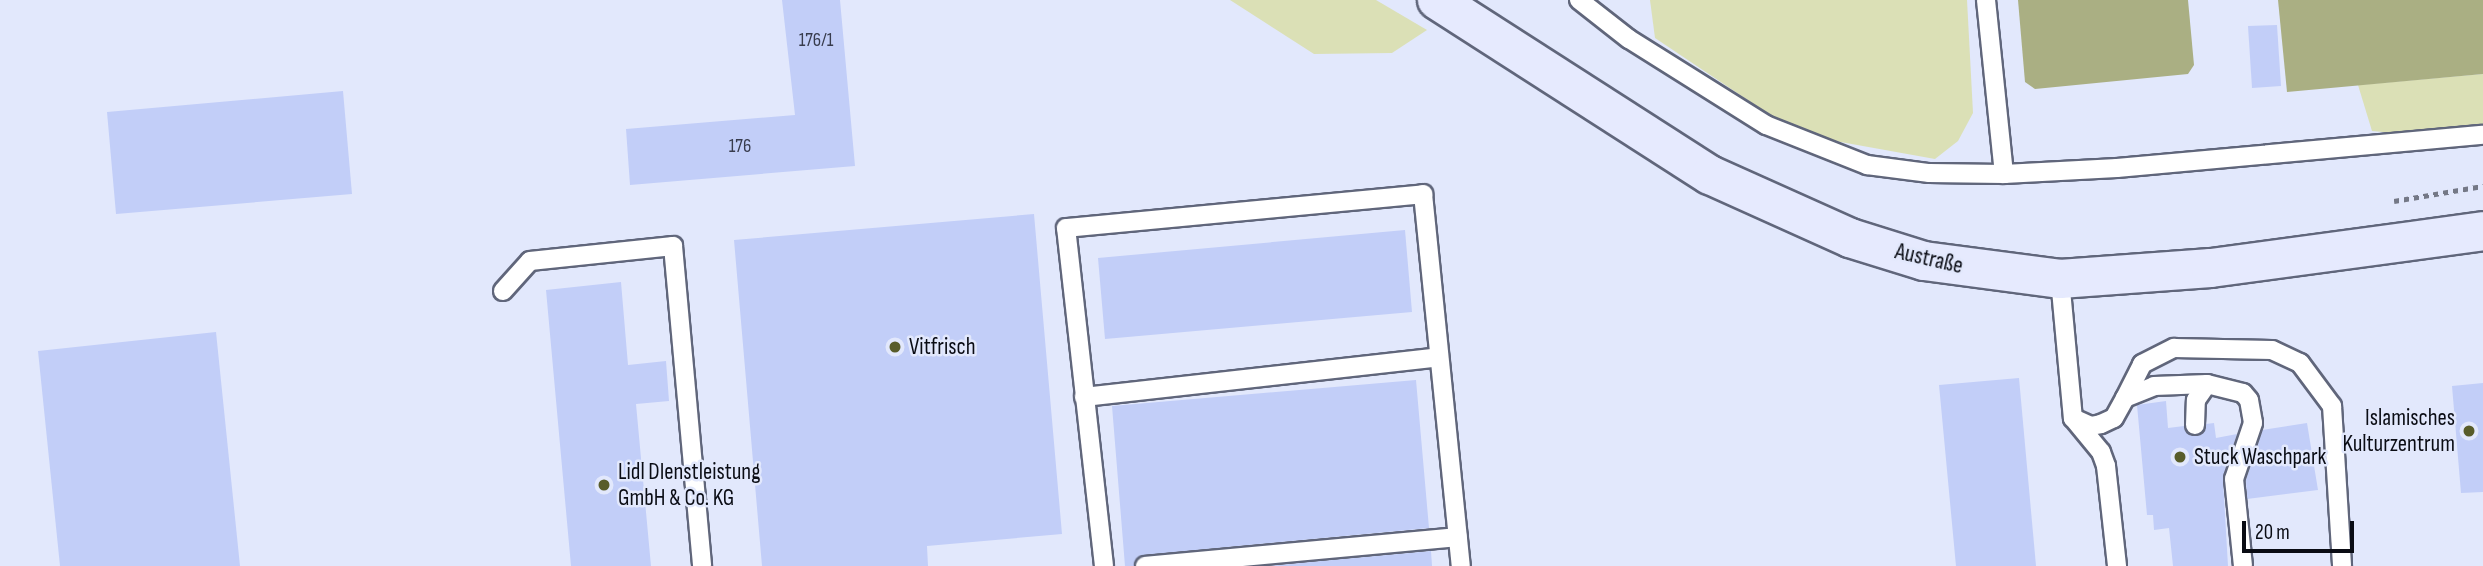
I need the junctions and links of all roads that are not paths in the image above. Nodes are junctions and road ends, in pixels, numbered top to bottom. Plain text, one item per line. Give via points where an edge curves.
1 (1437, 0) edge
2 (1579, 0) edge
3 (1986, 0) edge
4 (2483, 135) edge
5 (2004, 174) junction
6 (2483, 231) edge
7 (2060, 279) junction
8 (503, 291) dead end
9 (1439, 357) junction
10 (2207, 384) junction
11 (1084, 397) junction
12 (2125, 398) junction
13 (2073, 418) junction
14 (2194, 425) dead end
15 (1458, 537) junction
16 (702, 566) edge
17 (1104, 566) edge
18 (1145, 566) edge
19 (1461, 566) edge
20 (2117, 566) edge
21 (2243, 566) edge
22 (2342, 566) edge

1 - 7 main road, Austraße via 1710,175 1782,210 1924,261
2 - 5 lane via 1629,39 1766,125 1810,145 1867,165 1928,173
3 - 5 lane
4 - 5 lane
6 - 7 main road, Austraße via 2211,268
7 - 13 lane
8 - 16 lane via 530,261 673,246
9 - 11 lane
9 - 11 lane via 1423,194 1066,228
9 - 15 lane
10 - 12 lane via 2154,386
10 - 14 lane via 2196,400
10 - 21 lane via 2234,388 2249,400 2252,409 2253,423 2234,479
11 - 17 lane
12 - 13 lane via 2114,418 2102,424 2091,426
12 - 22 lane via 2142,364 2174,348 2272,350 2300,363 2332,406
13 - 20 lane via 2101,452
15 - 18 lane
15 - 19 lane

